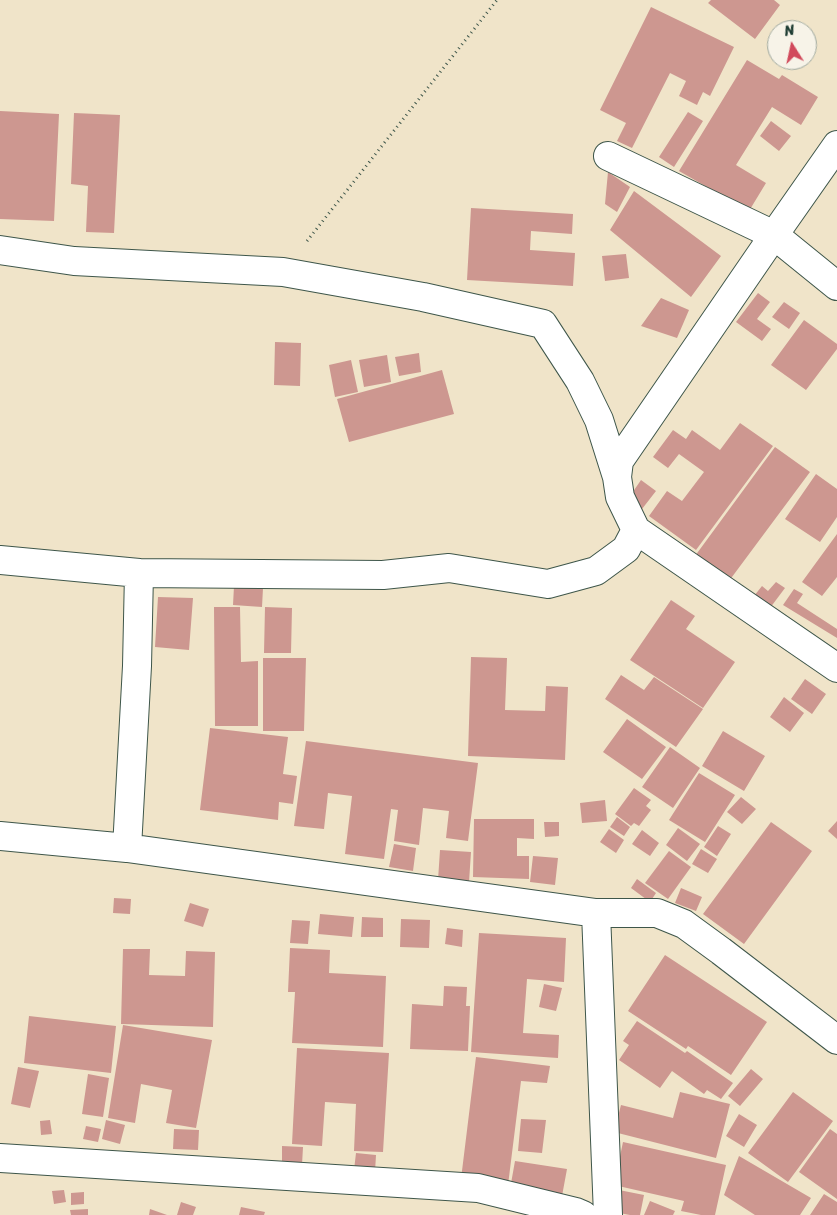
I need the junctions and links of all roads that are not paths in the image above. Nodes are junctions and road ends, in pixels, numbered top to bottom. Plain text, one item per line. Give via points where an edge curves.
1 (837, 146) edge
2 (608, 156) dead end
3 (774, 235) junction
4 (0, 250) edge
5 (837, 286) edge
6 (617, 478) junction
7 (636, 530) junction
8 (0, 560) edge
9 (139, 573) junction
10 (837, 668) edge
11 (0, 836) edge
12 (127, 848) junction
13 (596, 913) junction
14 (837, 1040) edge
15 (0, 1158) edge
16 (583, 1215) edge
17 (608, 1215) edge

1 - 3 street
2 - 3 street
3 - 5 street
3 - 6 street via 619,461
4 - 6 street via 74,261 283,272 423,297 543,324 580,380 599,420
6 - 7 street via 620,497
7 - 9 street via 626,549 596,571 548,584 449,568 383,575
7 - 10 street
8 - 9 street
9 - 12 street
11 - 12 street
12 - 13 street
13 - 14 street via 657,913 684,924
13 - 17 street
15 - 16 street via 478,1188

